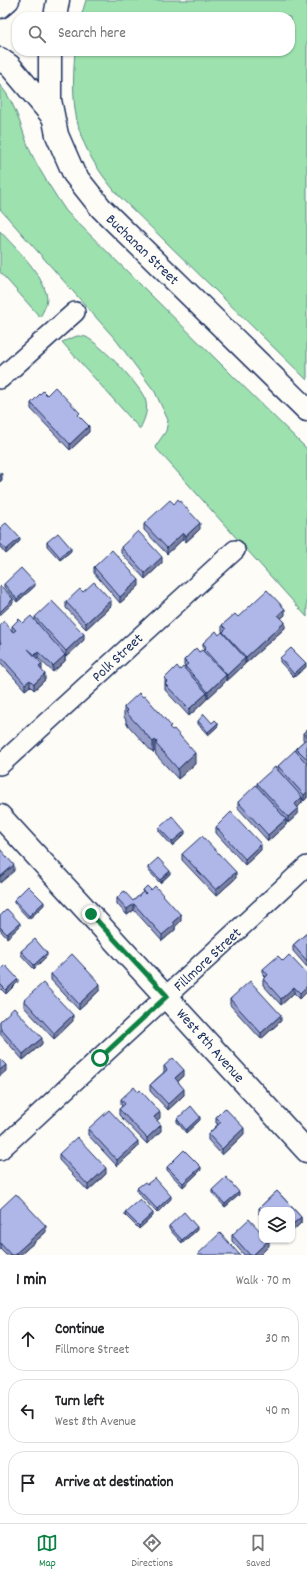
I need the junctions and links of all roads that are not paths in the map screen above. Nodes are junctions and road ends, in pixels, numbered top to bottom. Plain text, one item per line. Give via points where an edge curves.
1 (8, 0) edge
2 (58, 0) edge
3 (0, 6) edge
4 (56, 12) edge
5 (50, 56) edge
6 (0, 59) edge
7 (53, 118) junction
8 (75, 312) dead end
9 (0, 379) edge
10 (307, 410) edge
11 (235, 550) dead end
12 (0, 765) edge
13 (0, 816) edge
14 (307, 866) edge
15 (167, 996) junction
16 (0, 1150) edge
17 (307, 1151) edge

1 - 3 street
2 - 4 street
5 - 7 street, Buchanan Street via 50,100
6 - 7 street via 10,66
7 - 10 street, Buchanan Street via 57,135 74,174 100,208
8 - 9 street
11 - 12 street, Polk Street
13 - 15 street, West 8th Avenue
14 - 15 street, Fillmore Street
15 - 16 street, Fillmore Street
15 - 17 street, West 8th Avenue

